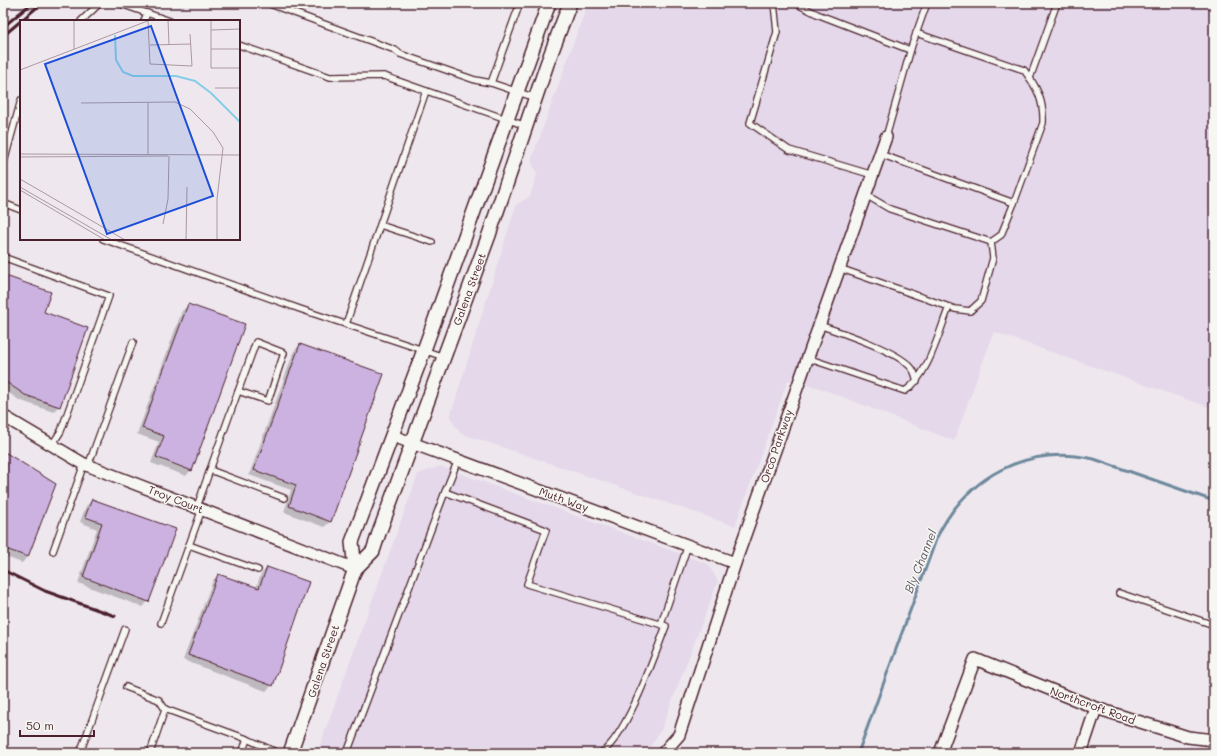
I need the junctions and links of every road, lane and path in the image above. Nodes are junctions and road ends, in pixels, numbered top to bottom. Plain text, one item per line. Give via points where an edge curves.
1 (100, 3) edge
2 (118, 3) edge
3 (267, 3) edge
4 (520, 3) edge
5 (549, 3) edge
6 (570, 3) edge
7 (774, 3) edge
8 (795, 3) edge
9 (926, 3) edge
10 (1057, 3) edge
11 (147, 13) junction
12 (82, 20) edge
13 (144, 20) edge
14 (167, 20) edge
15 (916, 33) junction
16 (240, 45) edge
17 (910, 50) junction
18 (1030, 78) junction
19 (491, 83) junction
20 (426, 91) junction
21 (518, 93) junction
22 (536, 98) junction
23 (20, 104) edge
24 (507, 120) junction
25 (526, 126) junction
26 (886, 137) joint
27 (880, 154) junction
28 (3, 166) edge
29 (872, 175) junction
30 (866, 195) junction
31 (3, 203) edge
32 (1014, 203) junction
33 (20, 210) edge
34 (380, 225) junction
35 (106, 240) edge
36 (432, 242) dead end
37 (991, 242) junction
38 (3, 257) edge
39 (839, 268) junction
40 (949, 307) junction
41 (346, 324) junction
42 (819, 325) junction
43 (133, 342) dead end
44 (424, 350) junction
45 (444, 357) junction
46 (807, 358) junction
47 (917, 381) junction
48 (238, 391) junction
49 (3, 416) edge
50 (392, 436) junction
51 (412, 443) junction
52 (52, 445) junction
53 (458, 460) junction
54 (86, 465) junction
55 (210, 470) junction
56 (445, 492) junction
57 (284, 498) dead end
58 (199, 508) junction
59 (189, 545) junction
60 (688, 545) junction
61 (53, 551) dead end
62 (736, 563) junction
63 (355, 569) junction
64 (258, 570) dead end
65 (1119, 593) dead end
66 (161, 623) dead end
67 (661, 624) junction
68 (1214, 624) edge
69 (125, 629) dead end
70 (126, 687) dead end
71 (1096, 708) junction
72 (165, 709) junction
73 (247, 739) junction
74 (1214, 740) edge
75 (80, 753) edge
76 (150, 753) edge
77 (242, 753) edge
78 (278, 753) edge
79 (290, 753) edge
80 (348, 753) edge
81 (601, 753) edge
82 (663, 753) edge
83 (940, 753) edge
84 (1081, 753) edge

1 - 12 lane
2 - 11 lane
3 - 19 lane via 400,54
4 - 19 lane
5 - 21 street, Galena Street
6 - 22 street, Galena Street
7 - 29 lane via 777,32 750,123 789,150
8 - 17 lane
9 - 15 lane
10 - 18 lane
11 - 13 lane
11 - 14 lane
15 - 17 lane
15 - 18 lane via 1015,66 1024,70
16 - 20 lane via 330,76 384,76
17 - 26 lane
18 - 32 lane via 1041,97 1043,123
19 - 21 lane
20 - 24 lane
20 - 34 lane
21 - 22 lane
21 - 24 street, Galena Street
22 - 25 street, Galena Street
23 - 28 lane
24 - 25 lane
24 - 44 street, Galena Street
25 - 45 street, Galena Street
26 - 27 street, Orco Parkway
27 - 29 street, Orco Parkway
27 - 32 lane
29 - 30 street, Orco Parkway
30 - 37 lane via 890,210
30 - 39 street, Orco Parkway
31 - 33 lane
32 - 37 lane via 1001,235
34 - 36 lane
34 - 41 lane
35 - 41 lane
37 - 40 lane via 994,258 981,301 970,311
38 - 52 lane via 109,296 60,431
39 - 40 lane
39 - 42 street, Orco Parkway
40 - 47 lane
41 - 44 lane
42 - 46 street, Orco Parkway
42 - 47 lane via 852,336 903,361 913,369
43 - 54 lane
44 - 45 lane
44 - 50 street, Galena Street
45 - 51 street, Galena Street
46 - 47 lane via 905,391
46 - 62 street, Orco Parkway
48 - 48 lane via 256,342 284,353 268,401
48 - 55 lane
49 - 52 street, Troy Court
50 - 51 street, Muth Way
50 - 63 street, Galena Street via 352,542
51 - 53 street, Muth Way
51 - 63 street, Galena Street via 372,551
52 - 54 street, Troy Court
53 - 56 lane
53 - 60 street, Muth Way
54 - 58 street, Troy Court
54 - 61 lane
55 - 57 lane
55 - 58 lane
56 - 67 lane via 546,530 527,584
56 - 80 lane
58 - 59 lane
58 - 63 street, Troy Court
59 - 64 lane
59 - 66 lane
60 - 62 street, Muth Way
60 - 67 lane
62 - 82 street, Orco Parkway via 679,735
63 - 79 street, Galena Street
65 - 68 lane
67 - 81 lane via 666,626 635,704 610,747
69 - 75 lane
70 - 72 lane via 159,700
71 - 74 street, Northcroft Road via 1188,737
71 - 83 street, Northcroft Road via 975,659
71 - 84 street
72 - 73 lane
72 - 76 lane
73 - 77 lane
73 - 78 lane

